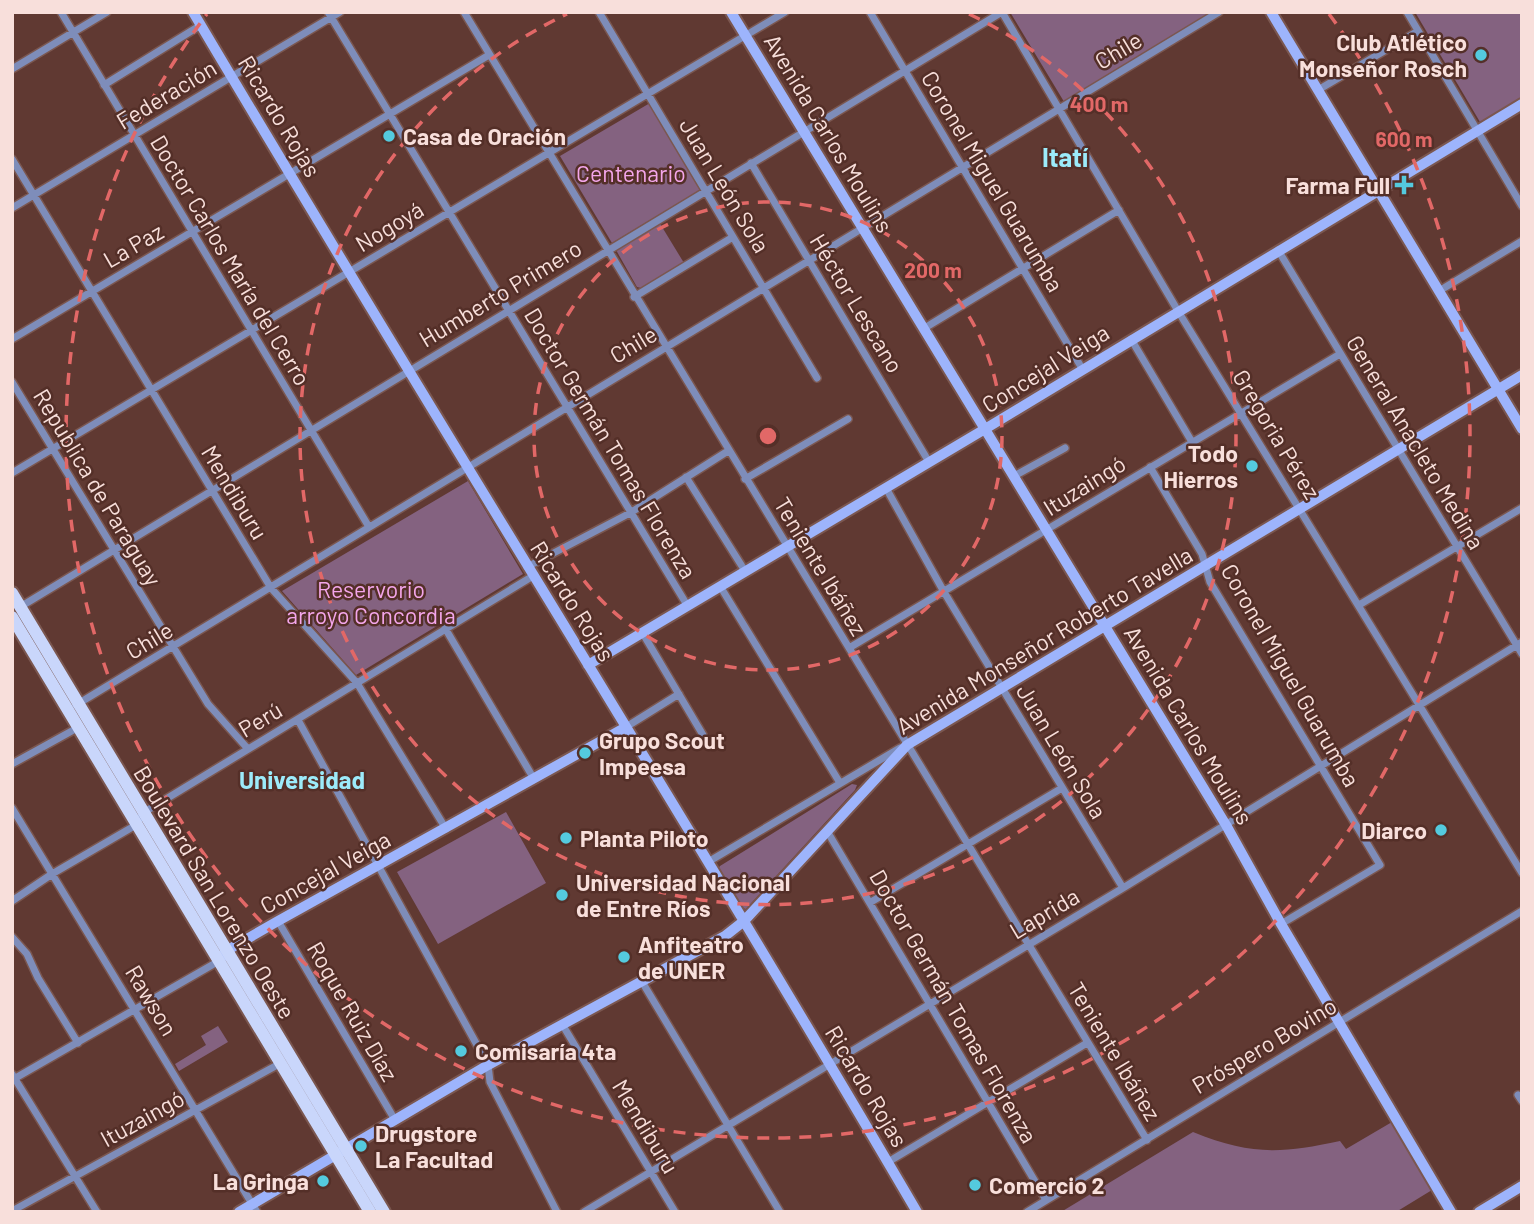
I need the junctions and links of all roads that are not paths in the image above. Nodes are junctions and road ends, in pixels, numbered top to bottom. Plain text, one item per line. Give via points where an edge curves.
1 (61, 12) edge
2 (107, 12) edge
3 (193, 12) edge
4 (340, 12) edge
5 (464, 12) edge
6 (599, 12) edge
7 (731, 12) edge
8 (785, 12) edge
9 (870, 12) edge
10 (1002, 12) edge
11 (1219, 12) edge
12 (1271, 12) edge
13 (1407, 12) edge
14 (329, 15) edge
15 (201, 25) junction
16 (1418, 31) junction
17 (73, 32) junction
18 (746, 36) junction
19 (489, 55) junction
20 (12, 69) edge
21 (905, 71) junction
22 (232, 76) junction
23 (104, 85) junction
24 (1318, 90) junction
25 (648, 94) junction
26 (1522, 104) edge
27 (1059, 108) junction
28 (389, 114) junction
29 (1478, 131) junction
30 (803, 132) junction
31 (134, 135) junction
32 (548, 153) junction
33 (12, 159) edge
34 (751, 163) junction
35 (962, 167) junction
36 (290, 173) junction
37 (1379, 190) junction
38 (705, 191) junction
39 (34, 195) junction
40 (1522, 206) edge
41 (12, 208) edge
42 (1119, 210) junction
43 (449, 213) junction
44 (862, 228) junction
45 (192, 232) junction
46 (733, 237) junction
47 (1522, 241) edge
48 (1278, 250) junction
49 (607, 251) junction
50 (810, 260) junction
51 (1023, 268) junction
52 (349, 272) junction
53 (764, 288) junction
54 (92, 290) junction
55 (1439, 291) junction
56 (634, 297) junction
57 (508, 310) junction
58 (1178, 310) junction
59 (923, 329) junction
60 (251, 331) junction
61 (12, 338) edge
62 (1131, 339) junction
63 (666, 347) junction
64 (1340, 354) junction
65 (1083, 370) junction
66 (408, 371) junction
67 (1522, 375) edge
68 (817, 377) dead end
69 (12, 382) edge
70 (1498, 389) junction
71 (151, 390) junction
72 (566, 407) junction
73 (1242, 413) junction
74 (848, 419) dead end
75 (985, 429) junction
76 (1522, 429) edge
77 (311, 430) junction
78 (1192, 442) junction
79 (1065, 448) dead end
80 (53, 449) junction
81 (1397, 450) junction
82 (728, 452) junction
83 (929, 462) junction
84 (1150, 467) junction
85 (467, 468) junction
86 (12, 473) edge
87 (687, 477) junction
88 (1014, 477) junction
89 (746, 479) junction
90 (886, 488) junction
91 (211, 490) junction
92 (1522, 508) edge
93 (1299, 509) junction
94 (630, 513) junction
95 (369, 527) junction
96 (1047, 530) junction
97 (786, 546) junction
98 (1456, 547) junction
99 (113, 551) junction
100 (1205, 566) junction
101 (530, 571) junction
102 (745, 571) junction
103 (720, 586) junction
104 (271, 588) junction
105 (944, 592) junction
106 (14, 600) edge
107 (687, 605) junction
108 (1359, 606) junction
109 (12, 617) edge
110 (1106, 626) junction
111 (445, 628) junction
112 (642, 632) junction
113 (1519, 644) edge
114 (173, 648) junction
115 (849, 648) junction
116 (1522, 654) edge
117 (588, 665) junction
118 (358, 683) junction
119 (1001, 688) junction
120 (679, 694) junction
121 (1420, 706) junction
122 (73, 707) junction
123 (298, 720) junction
124 (83, 724) junction
125 (626, 727) junction
126 (703, 734) dead end
127 (907, 745) junction
128 (248, 749) junction
129 (12, 764) edge
130 (1322, 766) junction
131 (534, 779) junction
132 (840, 783) junction
133 (1062, 788) junction
134 (12, 808) edge
135 (143, 813) junction
136 (136, 825) junction
137 (1226, 825) junction
138 (446, 829) junction
139 (827, 831) junction
140 (967, 845) junction
141 (708, 862) junction
142 (378, 867) junction
143 (1522, 873) edge
144 (52, 874) junction
145 (1123, 888) junction
146 (12, 901) edge
147 (871, 902) junction
148 (1522, 911) edge
149 (278, 921) junction
150 (744, 921) junction
151 (1281, 924) junction
152 (12, 937) edge
153 (1028, 945) junction
154 (223, 956) junction
155 (642, 980) junction
156 (930, 1004) junction
157 (135, 1010) junction
158 (1339, 1022) junction
159 (562, 1024) junction
160 (78, 1043) junction
161 (1087, 1043) junction
162 (286, 1060) junction
163 (829, 1064) junction
164 (488, 1065) junction
165 (13, 1078) edge
166 (987, 1103) junction
167 (195, 1111) junction
168 (395, 1120) junction
169 (729, 1125) junction
170 (1147, 1140) junction
171 (341, 1152) junction
172 (888, 1161) junction
173 (651, 1172) junction
174 (75, 1176) junction
175 (1522, 1186) edge
176 (1046, 1200) junction
177 (255, 1208) edge
178 (12, 1211) edge
179 (97, 1212) edge
180 (239, 1212) edge
181 (370, 1212) edge
182 (384, 1212) edge
183 (557, 1212) edge
184 (584, 1212) edge
185 (675, 1212) edge
186 (780, 1212) edge
187 (917, 1212) edge
188 (1027, 1212) edge
189 (1451, 1212) edge
190 (1479, 1212) edge

1 - 17 street, Doctor Carlos María del Cerro
2 - 17 street
3 - 15 street, Ricardo Rojas
4 - 14 street, Federación
5 - 19 street, Teniente Ibáñez
6 - 25 street, Juan León Sola
7 - 18 street, Avenida Carlos Moulins
8 - 18 street, Nogoyá
9 - 21 street, Coronel Miguel Guarumba
10 - 21 street, Humberto Primero
10 - 27 street, Gregoria Pérez
11 - 27 street, Chile
12 - 24 street
13 - 16 street
14 - 22 street, Federación
14 - 28 street, Doctor Germán Tomas Florenza
15 - 22 street, Ricardo Rojas
15 - 23 street
16 - 24 street
16 - 29 street
17 - 20 street
17 - 23 street, Doctor Carlos María del Cerro
18 - 25 street, Nogoyá
18 - 30 street, Avenida Carlos Moulins
19 - 28 street, La Paz
19 - 32 street, Teniente Ibáñez
21 - 30 street, Humberto Primero
21 - 35 street, Coronel Miguel Guarumba
22 - 31 street, Federación
22 - 36 street, Ricardo Rojas
23 - 31 street, Doctor Carlos María del Cerro
24 - 37 street
25 - 32 street, Nogoyá
25 - 38 street, Juan León Sola
26 - 29 street, Concejal Veiga
27 - 35 street, Chile
27 - 42 street, Gregoria Pérez
28 - 36 street, La Paz
28 - 43 street, Doctor Germán Tomas Florenza
29 - 37 street, Concejal Veiga
29 - 40 street
30 - 34 street, Humberto Primero
30 - 44 street, Avenida Carlos Moulins
31 - 39 street, Federación
31 - 45 street, Doctor Carlos María del Cerro
32 - 43 street, Nogoyá
32 - 49 street, Teniente Ibáñez
33 - 39 street, Mendiburu
34 - 38 street, Humberto Primero
34 - 50 street, Héctor Lescano
35 - 44 street, Chile
35 - 51 street, Coronel Miguel Guarumba
36 - 45 street, La Paz
36 - 52 street, Ricardo Rojas
37 - 48 street, Concejal Veiga
37 - 55 street
38 - 46 street, Juan León Sola
38 - 49 street, Humberto Primero
39 - 41 street, Federación
39 - 54 street, Mendiburu
42 - 51 street
42 - 58 street, Gregoria Pérez
43 - 52 street, Nogoyá
43 - 57 street, Doctor Germán Tomas Florenza
44 - 50 street, Chile
44 - 59 street, Avenida Carlos Moulins
45 - 54 street, La Paz
45 - 60 street, Doctor Carlos María del Cerro
46 - 53 street, Juan León Sola
46 - 56 street
47 - 55 street
48 - 58 street, Concejal Veiga
48 - 64 street, General Anacleto Medina
49 - 56 street, Teniente Ibáñez
49 - 57 street, Humberto Primero
50 - 53 street, Chile
50 - 83 street, Héctor Lescano
51 - 59 street
51 - 65 street, Coronel Miguel Guarumba
52 - 60 street, Nogoyá
52 - 66 street, Ricardo Rojas
53 - 63 street, Chile
53 - 68 street, Juan León Sola
54 - 61 street, La Paz
54 - 71 street, Mendiburu
55 - 70 street
56 - 63 street, Teniente Ibáñez
57 - 66 street, Humberto Primero
57 - 72 street, Doctor Germán Tomas Florenza
58 - 62 street, Concejal Veiga
58 - 73 street, Gregoria Pérez
59 - 75 street, Avenida Carlos Moulins
60 - 71 street, Nogoyá
60 - 77 street, Doctor Carlos María del Cerro
62 - 65 street, Concejal Veiga
62 - 78 street
63 - 72 street, Chile
63 - 82 street, Teniente Ibáñez
64 - 73 street, Ituzaingó
64 - 81 street, General Anacleto Medina
65 - 75 street, Concejal Veiga
66 - 77 street, Humberto Primero
66 - 85 street, Ricardo Rojas
67 - 70 street, Avenida Monseñor Roberto Tavella
69 - 80 street, Republica de Paraguay
70 - 76 street
70 - 81 street, Avenida Monseñor Roberto Tavella
71 - 80 street, Nogoyá
71 - 91 street, Mendiburu
72 - 85 street, Chile
72 - 94 street, Doctor Germán Tomas Florenza
73 - 78 street, Ituzaingó
73 - 93 street, Gregoria Pérez
74 - 89 street
75 - 83 street, Concejal Veiga
75 - 88 street, Avenida Carlos Moulins
77 - 91 street, Humberto Primero
77 - 95 street, Doctor Carlos María del Cerro
78 - 84 street, Ituzaingó
79 - 88 street
80 - 86 street, Nogoyá
80 - 99 street, Republica de Paraguay
81 - 93 street, Avenida Monseñor Roberto Tavella
81 - 98 street, General Anacleto Medina
82 - 87 street, Perú
82 - 89 street, Teniente Ibáñez
83 - 90 street, Concejal Veiga
84 - 96 street, Ituzaingó
84 - 100 street, Coronel Miguel Guarumba
85 - 95 street, Chile
85 - 101 street, Ricardo Rojas
87 - 94 street, Perú
87 - 102 street
88 - 96 street, Avenida Carlos Moulins
89 - 97 street, Teniente Ibáñez
90 - 97 street, Concejal Veiga
90 - 105 street, Juan León Sola
91 - 99 street, Humberto Primero
91 - 104 street, Mendiburu
92 - 98 street
93 - 100 street, Avenida Monseñor Roberto Tavella
93 - 108 street, Gregoria Pérez
94 - 101 street, Perú
94 - 107 street, Doctor Germán Tomas Florenza
95 - 104 street, Chile
96 - 105 street, Ituzaingó
96 - 110 street, Avenida Carlos Moulins
97 - 102 street, Concejal Veiga
97 - 115 street, Teniente Ibáñez
98 - 108 street
98 - 113 street, General Anacleto Medina
99 - 106 street, Humberto Primero via 25,604
99 - 114 street, Republica de Paraguay
100 - 110 street, Avenida Monseñor Roberto Tavella
100 - 130 street, Coronel Miguel Guarumba via 1210,582
101 - 111 street, Perú
101 - 117 street, Ricardo Rojas
102 - 103 street, Concejal Veiga
103 - 107 street, Concejal Veiga
103 - 132 street
104 - 114 street, Chile
104 - 118 street, Mendiburu
105 - 115 street, Ituzaingó
105 - 119 street, Juan León Sola
106 - 122 main road, Boulevard San Lorenzo Oeste
107 - 112 street, Concejal Veiga
108 - 121 street, Gregoria Pérez
109 - 122 main road, Boulevard San Lorenzo Oeste
110 - 119 street, Avenida Monseñor Roberto Tavella
110 - 137 street, Avenida Carlos Moulins
111 - 118 street, Perú
111 - 131 street
112 - 117 street, Concejal Veiga
112 - 120 street
113 - 116 street, General Anacleto Medina
113 - 121 street, Laprida
114 - 122 street, Chile
114 - 128 street, Republica de Paraguay via 208,704
115 - 127 street, Teniente Ibáñez
117 - 125 street, Ricardo Rojas
118 - 123 street, Perú
118 - 138 street, Mendiburu
119 - 127 street, Avenida Monseñor Roberto Tavella
119 - 133 street, Juan León Sola
120 - 125 street
120 - 126 street
121 - 130 street, Laprida
121 - 143 street, Gregoria Pérez
122 - 124 main road, Boulevard San Lorenzo Oeste
123 - 128 street, Perú
123 - 142 street
124 - 129 street
124 - 135 main road, Boulevard San Lorenzo Oeste
124 - 136 main road, Boulevard San Lorenzo Oeste
125 - 131 street, Concejal Veiga
125 - 141 street, Ricardo Rojas
127 - 132 street
127 - 139 street, Avenida Monseñor Roberto Tavella
127 - 140 street, Teniente Ibáñez
128 - 135 street, Perú
130 - 137 street, Laprida
130 - 151 street, Coronel Miguel Guarumba via 1380,865
131 - 138 street, Concejal Veiga
132 - 141 street
133 - 140 street
133 - 145 street, Juan León Sola
134 - 144 street, Rawson
135 - 136 street, Perú
135 - 154 main road, Boulevard San Lorenzo Oeste
136 - 144 street, Perú
136 - 154 main road, Boulevard San Lorenzo Oeste
137 - 145 street, Laprida
137 - 151 street, Avenida Carlos Moulins
138 - 142 street, Concejal Veiga
139 - 147 street, Doctor Germán Tomas Florenza
139 - 150 street, Avenida Monseñor Roberto Tavella
140 - 147 street
140 - 153 street, Teniente Ibáñez
141 - 150 street, Ricardo Rojas
142 - 149 street, Concejal Veiga
142 - 164 street
144 - 146 street, Perú
144 - 157 street, Rawson
145 - 153 street, Laprida
147 - 156 street, Doctor Germán Tomas Florenza
148 - 158 street, Próspero Bovino
149 - 154 street, Concejal Veiga
149 - 168 street, Roque Ruiz Díaz
150 - 155 street, Avenida Monseñor Roberto Tavella
150 - 163 street, Ricardo Rojas
151 - 158 street, Avenida Carlos Moulins
152 - 160 street via 27,954
153 - 156 street, Laprida
153 - 161 street, Teniente Ibáñez
154 - 157 street, Concejal Veiga
154 - 162 main road, Boulevard San Lorenzo Oeste
155 - 159 street, Avenida Monseñor Roberto Tavella
155 - 169 street
156 - 163 street, Laprida
156 - 166 street, Doctor Germán Tomas Florenza
157 - 160 street, Concejal Veiga
157 - 167 street, Rawson
158 - 170 street, Próspero Bovino
158 - 189 street, Avenida Carlos Moulins
159 - 164 street, Avenida Monseñor Roberto Tavella
159 - 173 street, Mendiburu
160 - 165 street, Concejal Veiga
161 - 166 street
161 - 170 street, Teniente Ibáñez
162 - 167 street, Ituzaingó
162 - 171 main road, Boulevard San Lorenzo Oeste
163 - 169 street, Laprida
163 - 172 street, Ricardo Rojas
164 - 168 street, Avenida Monseñor Roberto Tavella
164 - 183 street via 490,1082
165 - 174 street
166 - 172 street
166 - 176 street, Doctor Germán Tomas Florenza
167 - 174 street, Ituzaingó
167 - 177 street, Rawson
168 - 171 street, Avenida Monseñor Roberto Tavella
169 - 173 street, Laprida
169 - 186 street
170 - 176 street, Próspero Bovino
171 - 177 street, Avenida Monseñor Roberto Tavella
171 - 181 main road, Boulevard San Lorenzo Oeste
171 - 182 main road, Boulevard San Lorenzo Oeste
172 - 187 street, Ricardo Rojas
173 - 184 street, Laprida
173 - 185 street, Mendiburu
174 - 178 street, Ituzaingó
174 - 179 street
175 - 190 street
176 - 188 street, Próspero Bovino
177 - 180 street, Avenida Monseñor Roberto Tavella

